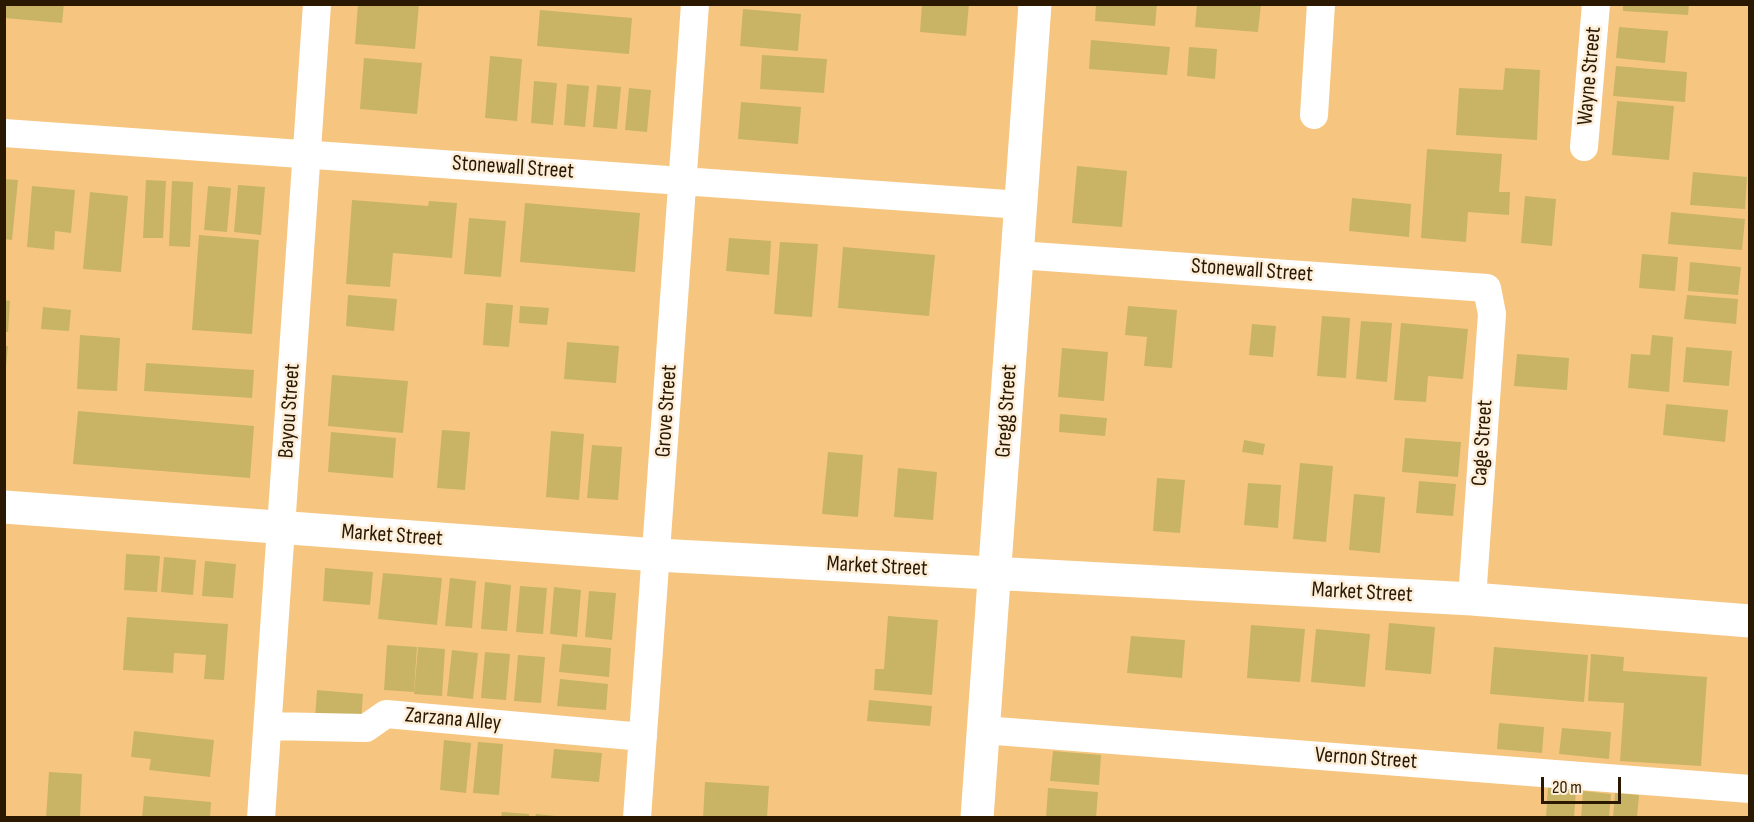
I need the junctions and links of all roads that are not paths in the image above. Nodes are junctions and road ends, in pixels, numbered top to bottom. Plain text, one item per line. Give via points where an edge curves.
1 (316, 4) edge
2 (695, 4) edge
3 (1035, 4) edge
4 (1322, 4) edge
5 (1596, 4) edge
6 (1314, 115) dead end
7 (4, 133) edge
8 (1584, 147) dead end
9 (307, 154) junction
10 (682, 180) junction
11 (1021, 205) junction
12 (1018, 255) junction
13 (1486, 288) joint
14 (4, 507) edge
15 (282, 528) junction
16 (657, 555) junction
17 (995, 574) junction
18 (1472, 599) junction
19 (1749, 621) edge
20 (268, 726) junction
21 (983, 730) junction
22 (643, 737) junction
23 (1749, 789) edge
24 (261, 818) edge
25 (638, 818) edge
26 (977, 818) edge

1 - 9 street, Bayou Street
2 - 10 street, Grove Street
3 - 11 street, Gregg Street
4 - 6 street
5 - 8 street, Wayne Street
7 - 9 street, Stonewall Street
9 - 10 street, Stonewall Street
9 - 15 street, Bayou Street
10 - 11 street, Stonewall Street
10 - 16 street, Grove Street
11 - 12 street, Gregg Street
12 - 13 street, Stonewall Street
12 - 17 street, Gregg Street
13 - 18 street, Cage Street via 1492,314
14 - 15 street, Market Street
15 - 16 street, Market Street
15 - 20 street, Bayou Street
16 - 17 street, Market Street
16 - 22 street, Grove Street
17 - 18 street, Market Street
17 - 21 street, Gregg Street
18 - 19 street, Market Street
20 - 22 street, Zarzana Alley via 366,728 386,714
20 - 24 street, Bayou Street
21 - 23 street, Vernon Street
21 - 26 street, Gregg Street
22 - 25 street, Grove Street

